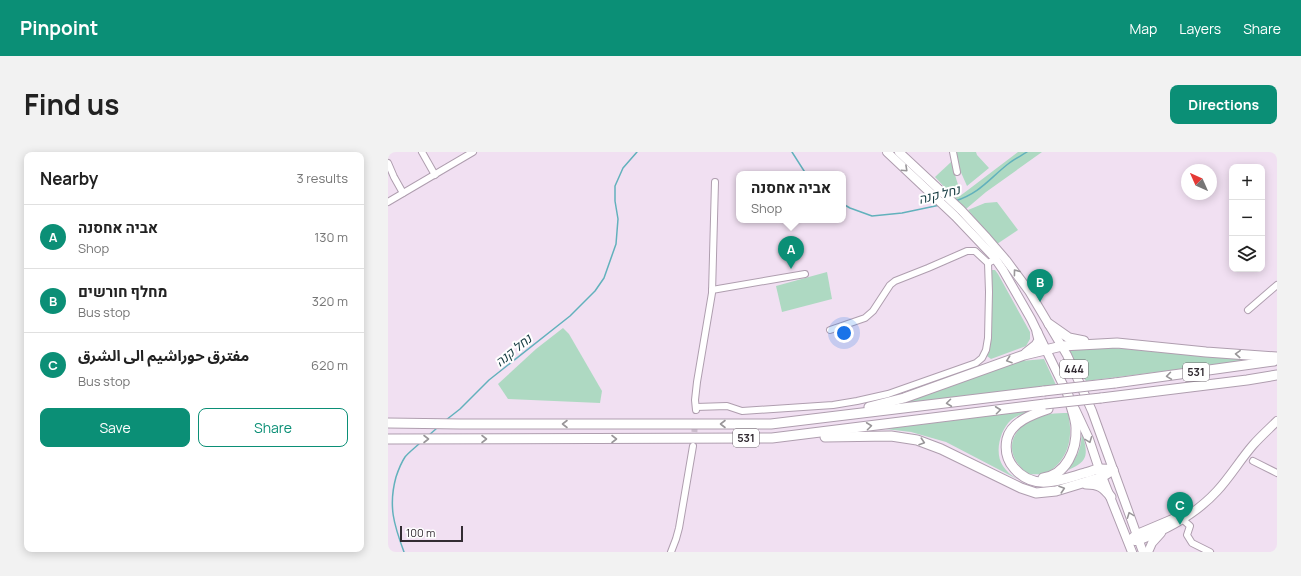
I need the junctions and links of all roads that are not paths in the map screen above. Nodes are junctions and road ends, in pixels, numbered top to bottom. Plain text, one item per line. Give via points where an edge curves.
1 (422, 152) edge
2 (473, 152) edge
3 (887, 152) edge
4 (899, 152) edge
5 (953, 152) edge
6 (466, 154) edge
7 (388, 163) edge
8 (957, 172) dead end
9 (435, 175) junction
10 (715, 182) dead end
11 (926, 183) junction
12 (403, 193) junction
13 (388, 202) edge
14 (958, 213) junction
15 (992, 261) junction
16 (805, 274) dead end
17 (1277, 285) edge
18 (712, 290) junction
19 (1248, 310) dead end
20 (1049, 324) junction
21 (830, 330) dead end
22 (1037, 332) junction
23 (1117, 343) junction
24 (1062, 346) junction
25 (1046, 349) junction
26 (1024, 355) junction
27 (1277, 359) edge
28 (980, 360) junction
29 (991, 366) junction
30 (1277, 375) edge
31 (1068, 395) junction
32 (1046, 407) junction
33 (1277, 421) edge
34 (388, 423) edge
35 (771, 424) junction
36 (772, 438) junction
37 (388, 439) edge
38 (693, 446) tunnel mouth
39 (1253, 461) dead end
40 (1112, 470) junction
41 (1017, 473) junction
42 (1101, 473) junction
43 (1277, 473) edge
44 (1080, 483) junction
45 (1111, 497) junction
46 (1181, 518) junction
47 (1166, 528) junction
48 (1138, 537) junction
49 (1128, 541) junction
50 (671, 552) edge
51 (1132, 552) edge
52 (1144, 552) edge
53 (1148, 552) edge
54 (1210, 552) edge

1 - 9 street
2 - 6 street
3 -> 11 main road, 444
4 - 11 main road, 444
5 - 8 street
6 - 9 street
7 - 12 street
9 - 12 street
10 - 18 street
11 - 14 main road, 444
12 - 13 street
14 - 15 main road, 444 via 984,245
20 -> 14 main road, 444 via 1006,260
15 - 21 street via 975,251 967,251 895,281 869,315
15 - 22 main road, 444 via 1003,270
15 - 28 street via 988,338 986,350
16 - 18 street
17 - 19 street
18 - 28 street via 697,382 696,408 726,406 742,411 857,401 888,394
20 - 23 highway via 1069,338
20 - 24 main road, 444
22 - 25 main road, 444
22 - 26 highway via 1039,340 1036,346
23 - 24 highway
27 -> 23 highway
24 - 25 highway
24 - 40 main road, 444 via 1092,411
25 - 26 highway
25 - 31 main road, 444
26 -> 29 highway
27 -> 35 highway, 531, bridge via 1115,384
28 - 29 street
29 - 35 highway via 887,403
30 - 32 highway, 531, bridge
31 - 41 highway via 1076,428 1068,462 1057,473 1044,478 1031,478
31 -> 42 main road, 444 via 1089,439
36 -> 32 highway, 531
32 - 41 highway via 1026,417 1008,437 1007,456
33 - 46 main road via 1253,445 1217,491 1194,511
35 -> 34 highway, 531
37 -> 36 highway, 531
36 -> 44 highway via 891,436 930,445 1028,491 1043,493
38 - 50 street via 679,528
39 - 43 street
40 - 42 highway
48 -> 40 main road, 444
41 - 42 highway via 1033,482 1052,482
42 - 44 highway
42 - 45 main road, 444
44 - 45 highway via 1099,486
45 - 49 main road, 444
46 - 47 main road
46 - 48 main road
46 - 54 street via 1190,526 1187,535 1192,543
47 - 48 main road
47 - 53 main road via 1157,536
48 - 49 main road
48 - 52 main road, 444
49 - 51 main road, 444

